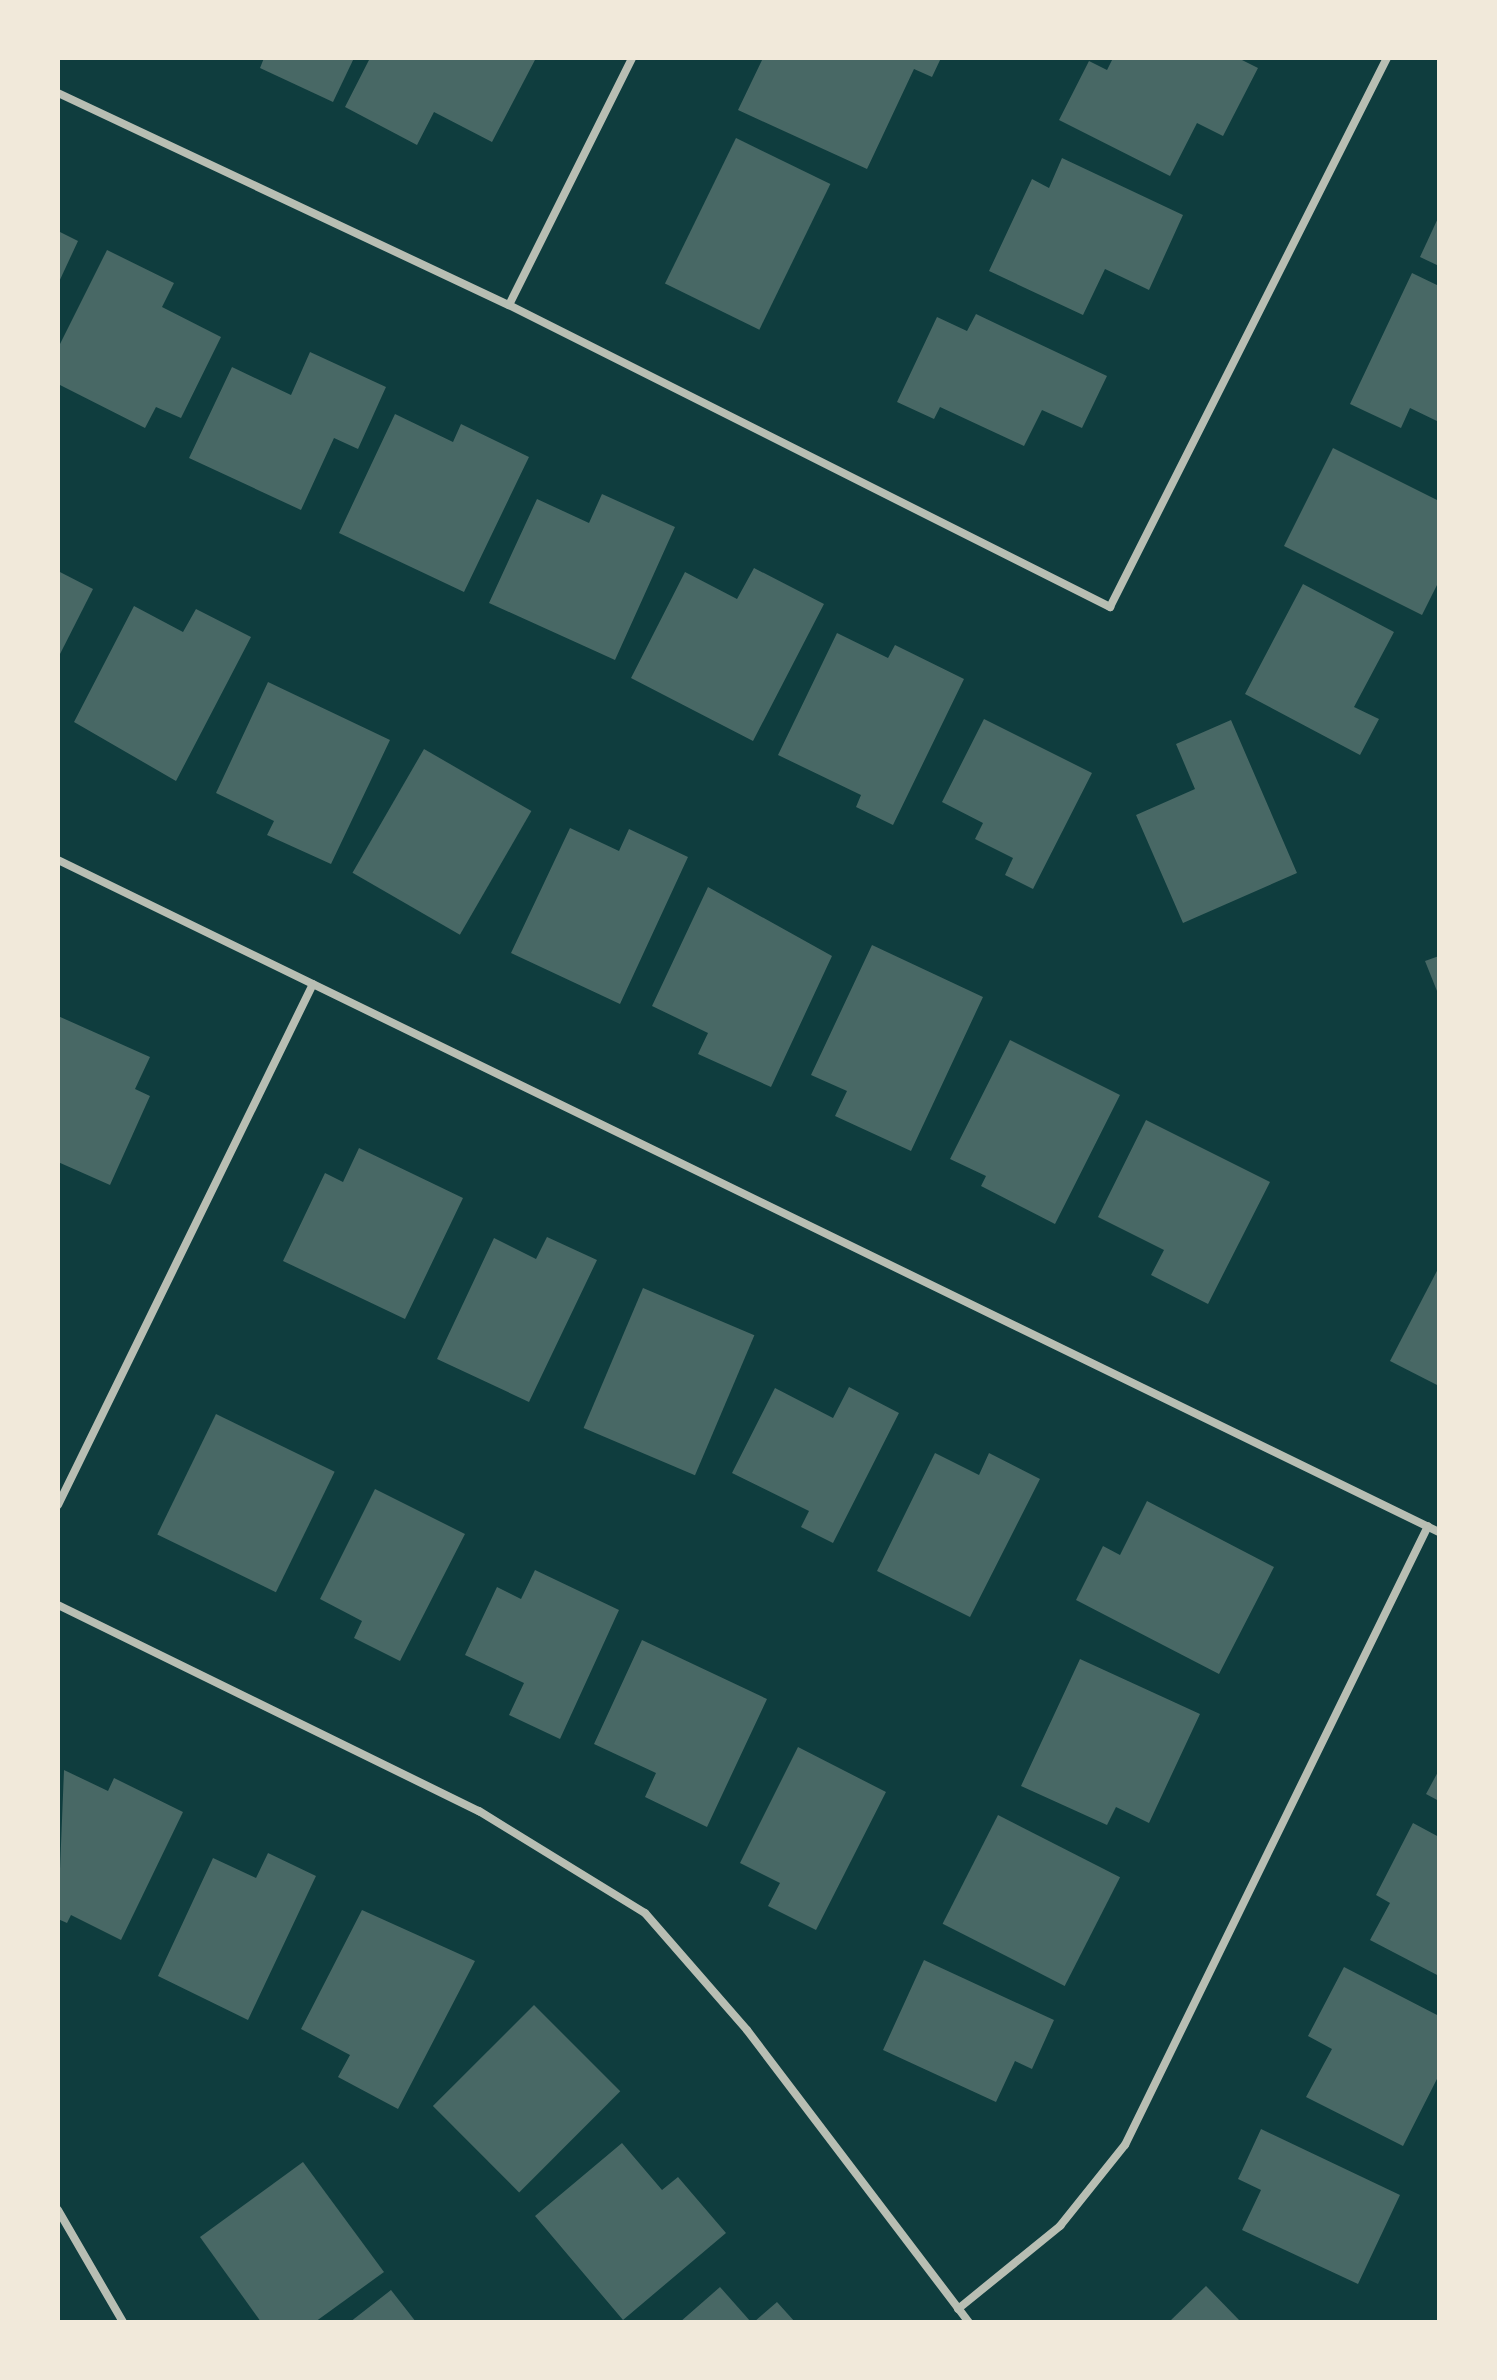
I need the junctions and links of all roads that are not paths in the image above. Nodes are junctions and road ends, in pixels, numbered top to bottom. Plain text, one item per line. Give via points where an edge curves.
1 (632, 58) edge
2 (1387, 58) edge
3 (58, 93) edge
4 (509, 305) junction
5 (58, 860) edge
6 (313, 984) junction
7 (58, 1505) edge
8 (1428, 1526) junction
9 (1439, 1532) edge
10 (58, 1605) edge
11 (58, 2210) edge
12 (958, 2309) junction
13 (123, 2322) edge
14 (969, 2322) edge

1 - 4 street
2 - 4 street via 1110,607
3 - 4 street
5 - 6 street
6 - 7 street
6 - 8 street
8 - 9 street
8 - 12 street via 1125,2145 1060,2226
10 - 12 street via 479,1811 645,1913 747,2030
11 - 13 street
12 - 14 street

